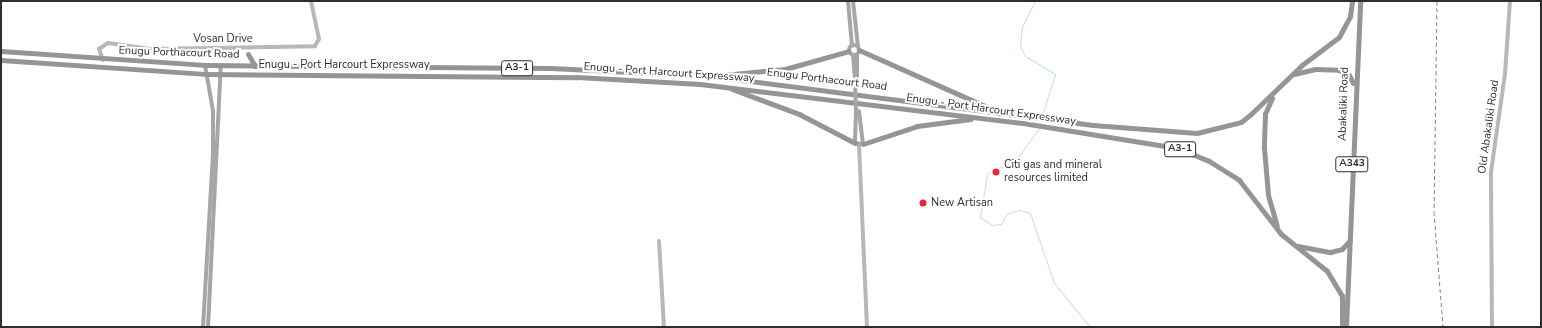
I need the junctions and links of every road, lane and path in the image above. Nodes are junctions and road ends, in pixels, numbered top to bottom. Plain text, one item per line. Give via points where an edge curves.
1 (311, 1) edge
2 (848, 1) edge
3 (853, 1) edge
4 (1352, 1) edge
5 (1360, 1) edge
6 (1510, 1) edge
7 (1, 51) edge
8 (855, 52) junction
9 (248, 54) dead end
10 (57, 56) junction
11 (1, 60) edge
12 (102, 60) junction
13 (56, 65) junction
14 (205, 65) junction
15 (221, 65) junction
16 (255, 66) junction
17 (205, 74) junction
18 (221, 74) junction
19 (1293, 75) junction
20 (711, 76) junction
21 (721, 86) junction
22 (1276, 90) junction
23 (1354, 92) junction
24 (997, 110) junction
25 (858, 111) junction
26 (978, 118) junction
27 (859, 144) junction
28 (1281, 234) junction
29 (1351, 239) junction
30 (659, 241) dead end
31 (1294, 244) junction
32 (203, 327) edge
33 (208, 327) edge
34 (664, 327) edge
35 (867, 327) edge
36 (1342, 327) edge
37 (1346, 327) edge
38 (1492, 327) edge

1 - 12 main road, Vosan Drive via 319,39 315,46 151,49 108,43 99,49
2 - 8 main road via 852,46
3 - 8 main road
4 - 19 highway, A343 via 1345,28 1328,47
5 - 23 highway, Abakaliki Road / A343
6 - 38 main road, Old Abakaliki Road via 1505,74 1491,172
7 - 10 highway, Enugu Porthacourt Road / A3-1
8 - 20 highway via 785,69
8 - 24 highway via 956,96
8 - 25 main road, bridge
9 - 16 highway
10 - 12 highway, Enugu Porthacourt Road / A3-1
10 - 13 highway
11 - 13 highway, Enugu - Port Harcourt Expressway / A3-1
12 - 14 highway, Enugu Porthacourt Road / A3-1
13 - 17 highway, Enugu - Port Harcourt Expressway / A3-1
14 - 15 highway, Enugu Porthacourt Road / A3-1
14 - 17 main road
15 - 16 highway, Enugu Porthacourt Road / A3-1
15 - 18 main road
16 - 20 highway, Enugu Porthacourt Road / A3-1 via 547,68
17 - 18 highway, Enugu - Port Harcourt Expressway / A3-1
17 - 32 main road via 212,111 213,150
18 - 21 highway, Enugu - Port Harcourt Expressway / A3-1 via 577,77
18 - 33 main road
19 - 22 highway, Enugu Porthacourt Road / A343
19 - 23 highway, A343 via 1315,69 1339,70 1351,78
20 - 24 highway, Enugu Porthacourt Road / A3-1
21 - 26 highway, Enugu - Port Harcourt Expressway / A3-1
21 - 27 highway via 799,114
22 - 24 highway, Enugu Porthacourt Road / A3-1 via 1241,122 1197,134 1030,116
22 - 28 highway, A343 via 1266,110 1263,129 1269,202
23 - 29 highway, Abakaliki Road / A343
25 - 27 main road
25 - 27 main road
26 - 27 highway via 917,126
26 - 28 highway, Enugu - Port Harcourt Expressway / A3-1 via 1029,124 1195,153 1239,180
27 - 35 main road
28 - 31 highway, Enugu - Port Harcourt Expressway
29 - 31 highway via 1342,249 1330,252
29 - 37 highway, Abakaliki Road / A343
30 - 34 main road
31 - 36 highway, Enugu - Port Harcourt Expressway via 1334,278 1344,309

